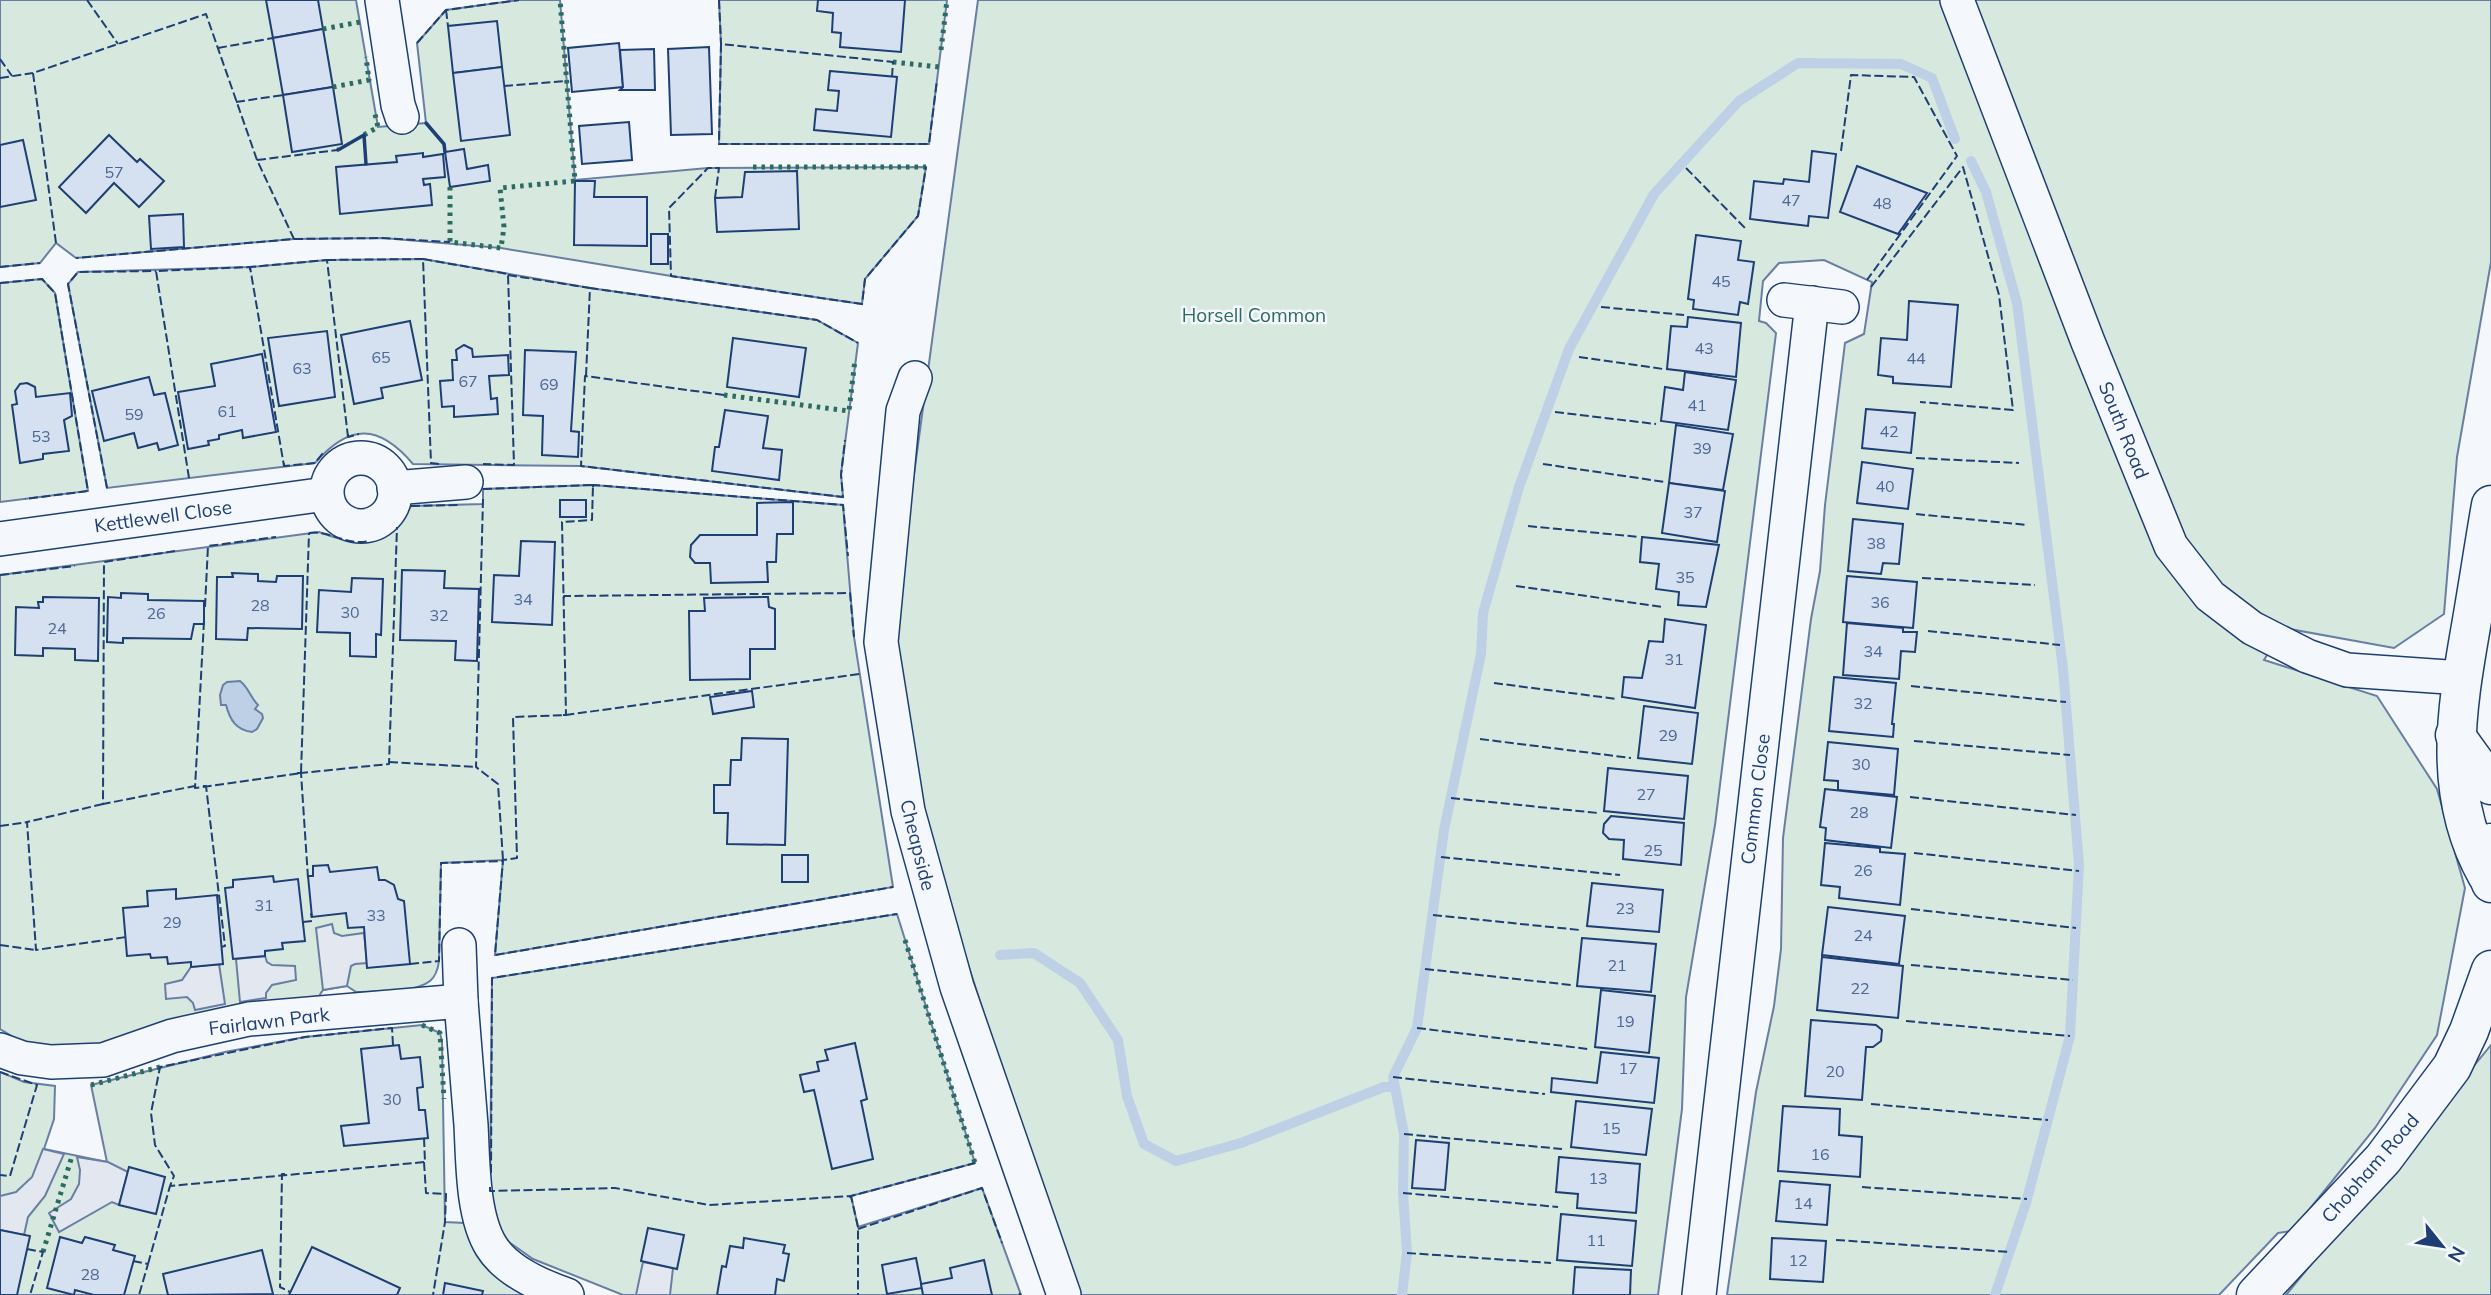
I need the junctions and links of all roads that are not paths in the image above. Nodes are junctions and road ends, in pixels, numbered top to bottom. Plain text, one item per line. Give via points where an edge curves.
1 (382, 0) edge
2 (1957, 0) edge
3 (402, 117) dead end
4 (1813, 304) dead end
5 (915, 378) dead end
6 (466, 482) dead end
7 (394, 488) junction
8 (326, 494) junction
9 (2491, 505) edge
10 (0, 539) edge
11 (2462, 678) junction
12 (2455, 735) junction
13 (2491, 785) edge
14 (2490, 867) edge
15 (459, 945) dead end
16 (2491, 970) edge
17 (461, 1001) junction
18 (2480, 1017) edge
19 (0, 1050) edge
20 (567, 1295) edge
21 (1064, 1295) edge
22 (1699, 1295) edge
23 (2256, 1295) edge

1 - 3 street
2 - 11 street, South Road via 2171,546 2210,596 2252,628 2307,656 2347,670
4 - 22 street, Common Close
5 - 21 street, Cheapside via 903,411 881,642 887,684 908,811 934,908
6 - 7 street
7 - 8 street via 387,468 361,457 343,462 334,471
7 - 8 street via 393,506 372,525 343,521
8 - 10 street, Kettlewell Close
9 - 11 street
11 - 12 street
12 - 13 street
12 - 14 street via 2458,791 2475,853
15 - 17 street
16 - 18 street, Chobham Road
17 - 19 street, Fairlawn Park via 249,1020 172,1036 103,1060 51,1062
17 - 20 street via 482,1228 502,1261
18 - 23 street, Chobham Road via 2452,1067 2382,1159

